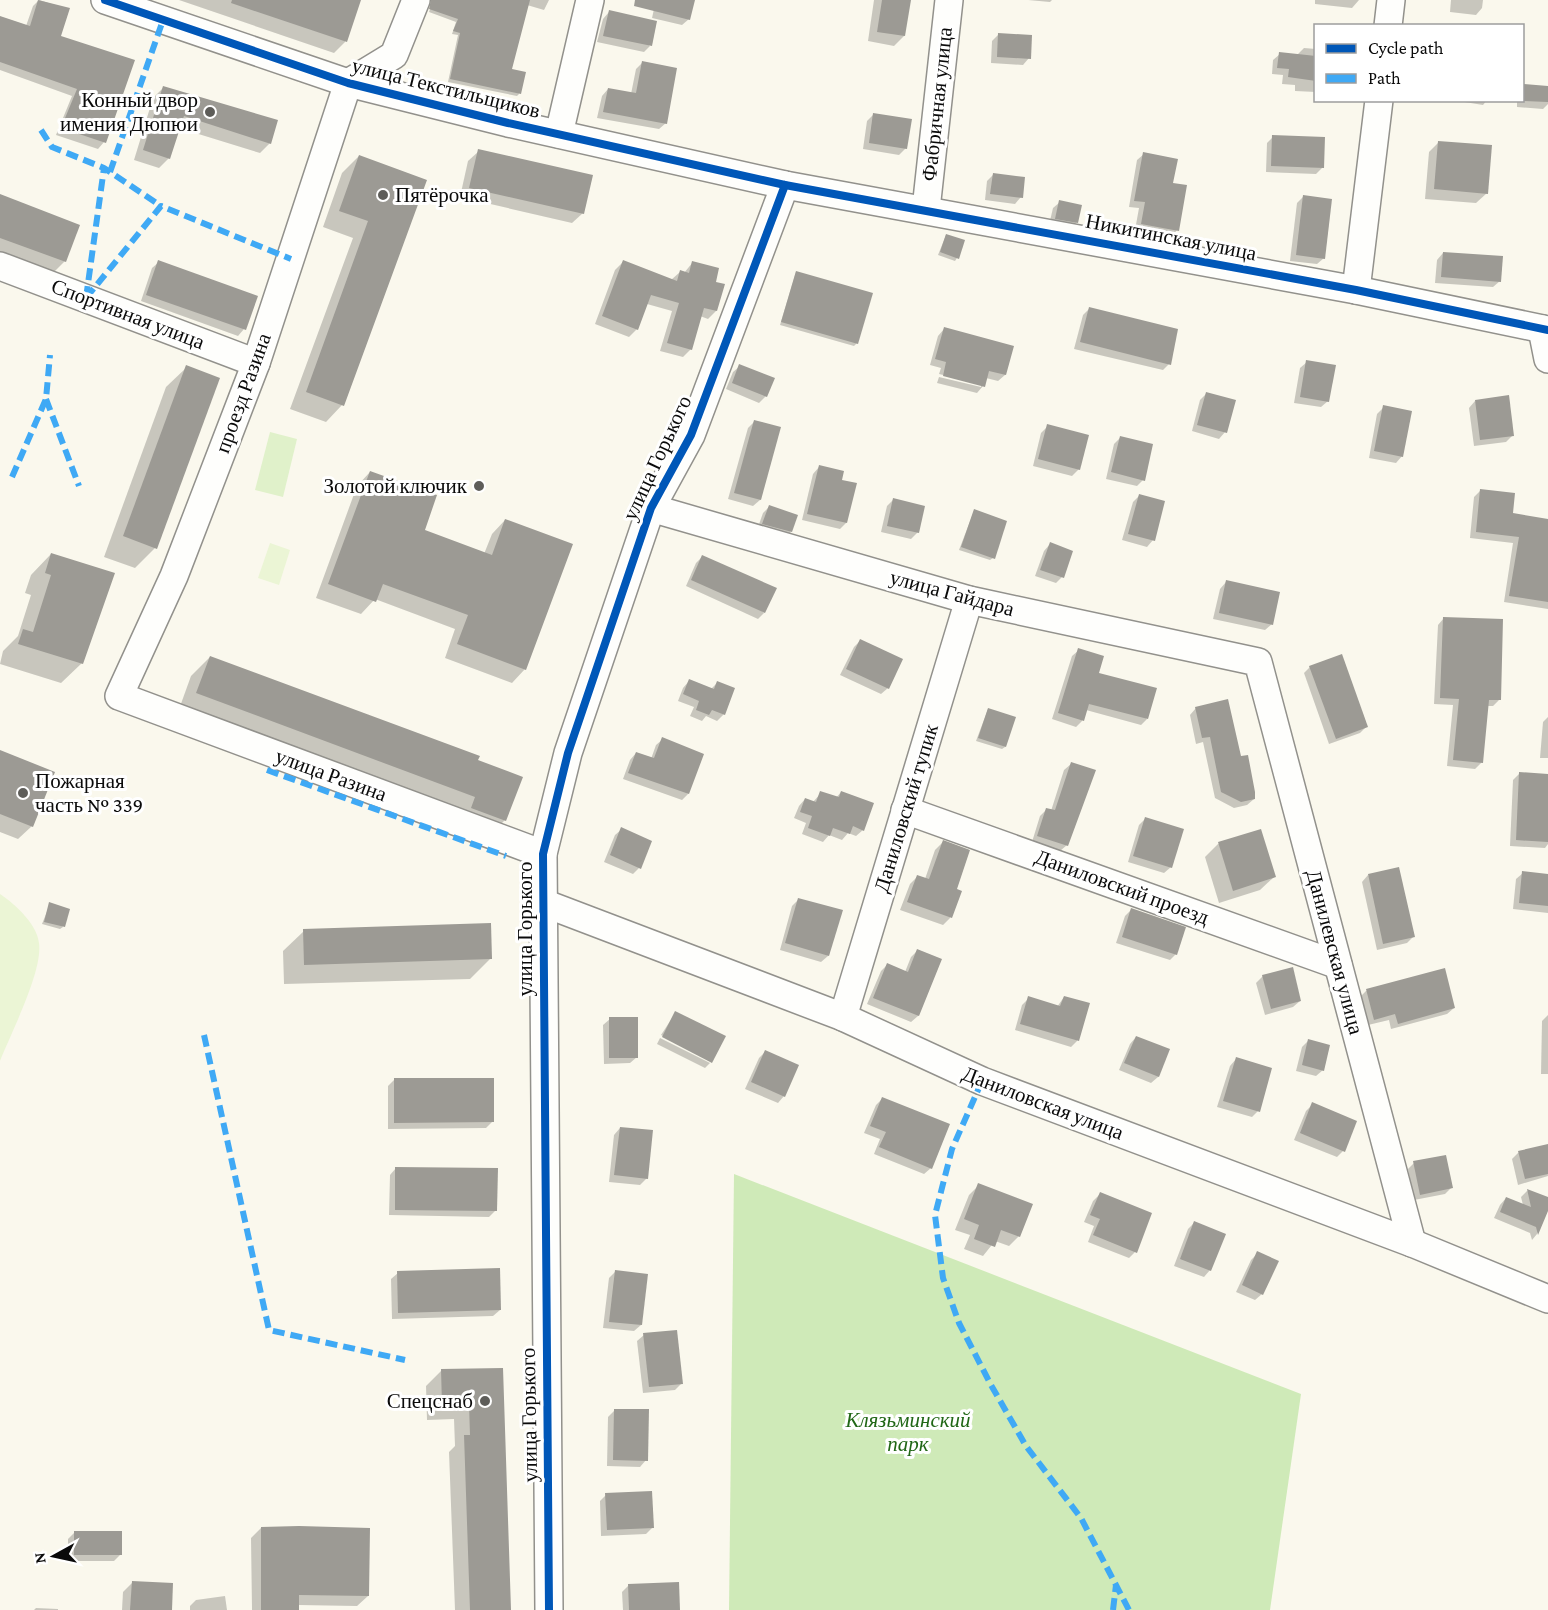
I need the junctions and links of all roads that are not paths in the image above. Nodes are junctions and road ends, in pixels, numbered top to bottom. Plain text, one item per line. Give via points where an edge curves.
1 (105, 0) edge
2 (416, 0) edge
3 (590, 0) edge
4 (949, 0) edge
5 (1391, 0) edge
6 (1388, 24) edge
7 (348, 83) junction
8 (1379, 102) edge
9 (559, 134) junction
10 (785, 184) junction
11 (926, 209) junction
12 (0, 266) edge
13 (1356, 290) junction
14 (1545, 329) edge
15 (1548, 359) edge
16 (256, 363) junction
17 (651, 508) junction
18 (969, 600) junction
19 (1258, 662) joint
20 (119, 696) joint
21 (905, 810) junction
22 (543, 854) junction
23 (541, 902) junction
24 (1338, 965) junction
25 (843, 1017) junction
26 (1412, 1243) junction
27 (1548, 1299) edge
28 (549, 1610) edge

1 - 7 street, улица Текстильщиков
2 - 7 street via 394,55
3 - 9 street
4 - 11 street, Фабричная улица
5 - 6 street
7 - 9 street, улица Текстильщиков
7 - 16 street, проезд Разина
8 - 13 street
9 - 10 street, улица Текстильщиков
10 - 11 street, Никитинская улица
10 - 17 street, улица Горького via 691,435
11 - 13 street, Никитинская улица
12 - 16 street, Спортивная улица
13 - 14 street, Никитинская улица
14 - 15 street
16 - 20 street, проезд Разина via 174,576
17 - 18 street, улица Гайдара
17 - 22 street, улица Горького via 568,753
18 - 19 street, улица Гайдара
18 - 21 street, Даниловский тупик
19 - 24 street, Данилевская улица
20 - 22 street, улица Разина
21 - 24 street, Даниловский проезд
21 - 25 street, Даниловский тупик
22 - 23 street, улица Горького
23 - 25 street, Даниловская улица
23 - 28 street, улица Горького
24 - 26 street, Данилевская улица
25 - 26 street, Даниловская улица via 982,1081
26 - 27 street, Даниловская улица

